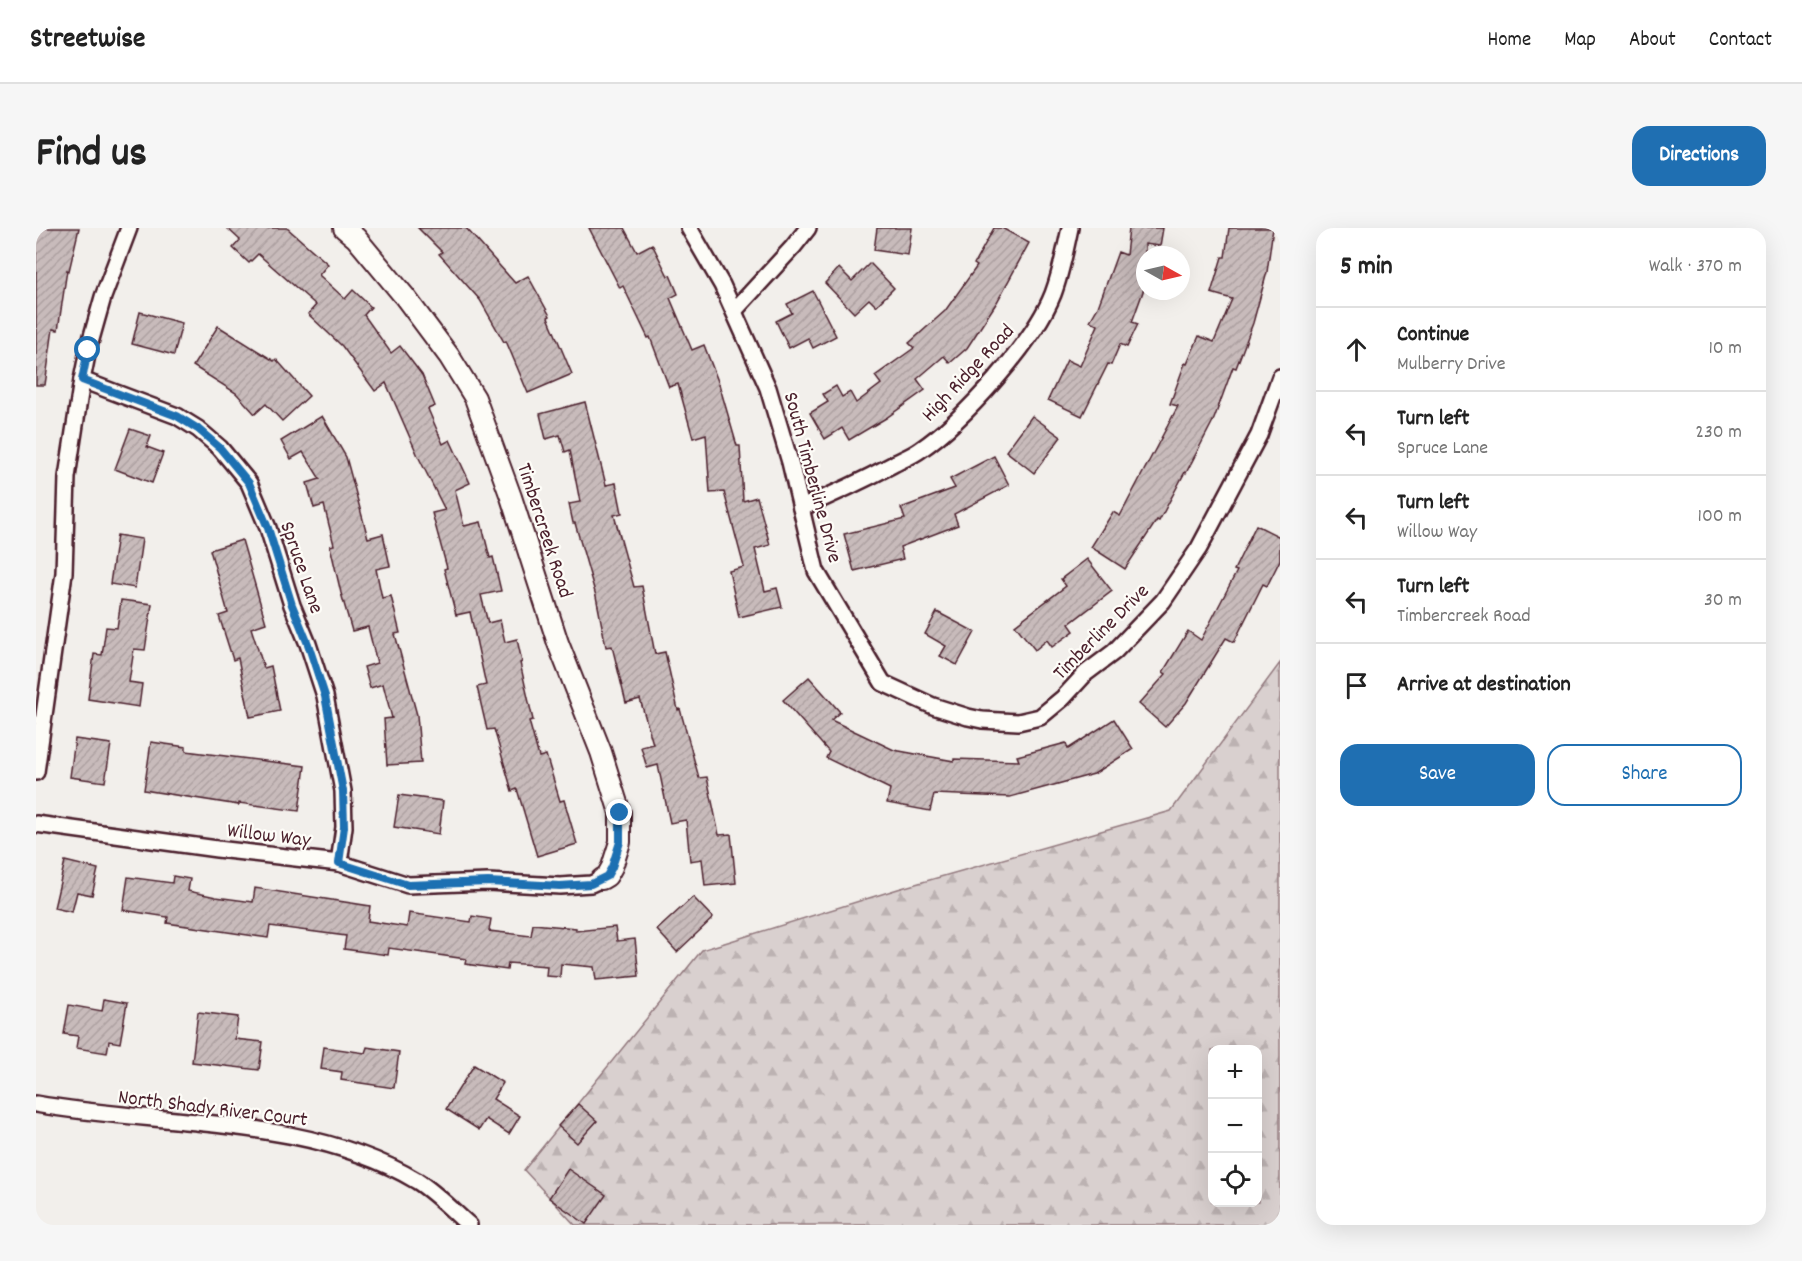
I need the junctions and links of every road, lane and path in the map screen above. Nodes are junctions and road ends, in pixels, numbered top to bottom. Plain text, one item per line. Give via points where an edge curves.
1 (129, 228) edge
2 (345, 228) edge
3 (688, 228) edge
4 (808, 228) edge
5 (1070, 228) edge
6 (734, 311) junction
7 (1280, 377) edge
8 (82, 380) junction
9 (801, 508) junction
10 (968, 717) joint
11 (36, 772) edge
12 (36, 824) edge
13 (339, 863) junction
14 (602, 879) joint
15 (36, 1104) edge
16 (470, 1225) edge

1 - 8 street via 103,297
2 - 14 street, Timbercreek Road via 411,306 475,398 620,813 620,842 612,867
3 - 6 street, South Timberline Drive
4 - 6 street
5 - 9 street, High Ridge Road via 1052,296 1033,330 963,414 920,450
6 - 9 street, South Timberline Drive via 768,388
7 - 10 street, Timberline Drive via 1259,435 1199,548 1163,601 1114,652 1040,717 1017,722
8 - 11 street via 67,477 64,573
8 - 13 street, Spruce Lane via 177,416 220,448 249,483 325,696 343,791
9 - 10 street, South Timberline Drive via 816,571 883,683
12 - 13 street, Willow Way
13 - 14 street, Willow Way via 408,885 488,882 560,886 591,884
15 - 16 street, North Shady River Court via 241,1127 320,1142 368,1157 419,1182

